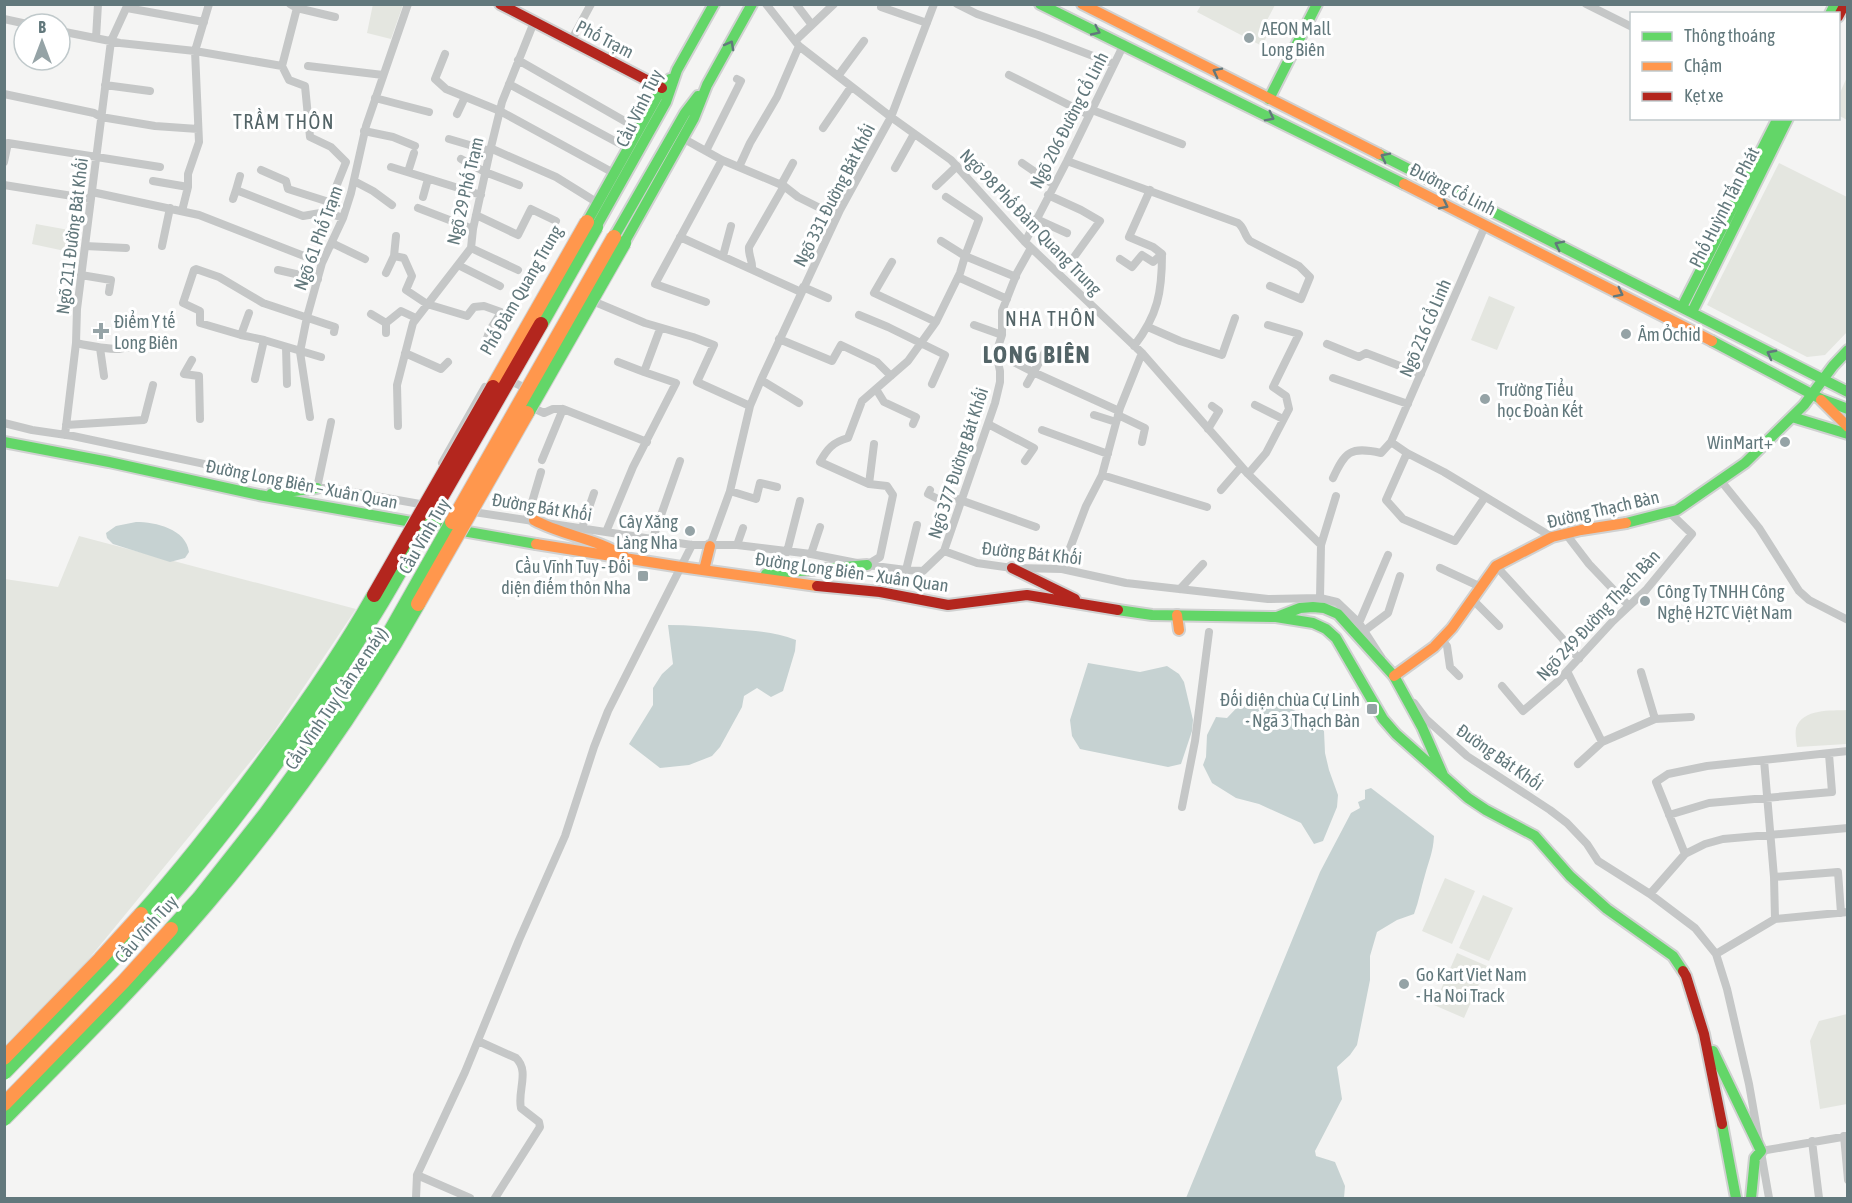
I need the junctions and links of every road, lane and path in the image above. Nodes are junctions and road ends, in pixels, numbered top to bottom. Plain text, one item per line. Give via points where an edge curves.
1 (98, 4) edge
2 (209, 4) edge
3 (408, 4) edge
4 (500, 4) edge
5 (591, 4) edge
6 (714, 4) edge
7 (752, 4) edge
8 (766, 4) edge
9 (796, 4) edge
10 (834, 4) edge
11 (934, 4) edge
12 (957, 4) edge
13 (1082, 4) edge
14 (1317, 4) edge
15 (1586, 4) edge
16 (1041, 5) edge
17 (127, 6) edge
18 (293, 6) edge
19 (881, 7) dead end
20 (335, 16) dead end
21 (204, 22) junction
22 (534, 22) junction
23 (927, 22) junction
24 (812, 25) junction
25 (1630, 26) edge
26 (72, 33) edge
27 (96, 38) junction
28 (111, 41) junction
29 (571, 41) junction
30 (864, 41) dead end
31 (797, 43) junction
32 (1124, 44) junction
33 (195, 51) junction
34 (445, 54) dead end
35 (518, 60) junction
36 (1114, 64) junction
37 (282, 66) junction
38 (308, 66) dead end
39 (677, 70) junction
40 (383, 75) junction
41 (1009, 75) dead end
42 (838, 76) junction
43 (737, 79) dead end
44 (509, 84) junction
45 (105, 85) junction
46 (707, 85) junction
47 (851, 87) junction
48 (150, 91) dead end
49 (659, 93) junction
50 (4, 94) edge
51 (465, 97) junction
52 (375, 98) junction
53 (1269, 99) junction
54 (500, 111) junction
55 (429, 112) dead end
56 (1091, 112) junction
57 (457, 114) dead end
58 (101, 117) junction
59 (891, 117) junction
60 (694, 118) junction
61 (1777, 120) edge
62 (1787, 120) edge
63 (635, 127) junction
64 (823, 128) dead end
65 (198, 129) junction
66 (364, 131) junction
67 (914, 134) junction
68 (449, 139) dead end
69 (686, 140) junction
70 (1182, 144) dead end
71 (631, 147) junction
72 (490, 149) junction
73 (706, 151) junction
74 (96, 158) junction
75 (461, 159) dead end
76 (722, 160) junction
77 (1067, 161) junction
78 (4, 162) edge
79 (793, 163) dead end
80 (663, 164) junction
81 (1023, 164) dead end
82 (957, 166) junction
83 (160, 167) dead end
84 (391, 167) dead end
85 (739, 167) junction
86 (895, 168) dead end
87 (261, 170) dead end
88 (610, 171) junction
89 (408, 172) junction
90 (485, 172) junction
91 (240, 176) dead end
92 (428, 179) junction
93 (153, 180) dead end
94 (354, 181) junction
95 (4, 185) edge
96 (519, 185) dead end
97 (1054, 185) junction
98 (782, 186) junction
99 (936, 186) dead end
100 (188, 187) junction
101 (236, 190) junction
102 (1150, 190) junction
103 (481, 195) junction
104 (1048, 195) junction
105 (91, 196) junction
106 (423, 197) dead end
107 (946, 197) dead end
108 (233, 199) dead end
109 (593, 200) junction
110 (329, 202) junction
111 (392, 205) dead end
112 (170, 208) junction
113 (418, 208) dead end
114 (840, 210) junction
115 (182, 211) junction
116 (326, 212) junction
117 (476, 215) junction
118 (343, 218) junction
119 (1036, 219) junction
120 (556, 221) dead end
121 (586, 222) joint
122 (731, 226) dead end
123 (1485, 226) junction
124 (473, 229) junction
125 (1067, 233) dead end
126 (396, 236) dead end
127 (680, 237) junction
128 (941, 241) dead end
129 (332, 243) junction
130 (624, 243) joint
131 (1028, 245) junction
132 (85, 246) junction
133 (162, 246) dead end
134 (126, 248) dead end
135 (471, 248) junction
136 (1162, 254) junction
137 (394, 256) junction
138 (723, 256) junction
139 (966, 256) junction
140 (1074, 257) dead end
141 (365, 259) dead end
142 (1120, 259) dead end
143 (892, 262) dead end
144 (322, 263) junction
145 (458, 266) junction
146 (752, 269) junction
147 (278, 270) dead end
148 (518, 270) dead end
149 (386, 273) dead end
150 (81, 275) junction
151 (958, 277) junction
152 (1016, 277) junction
153 (318, 279) junction
154 (500, 286) dead end
155 (1270, 286) dead end
156 (802, 290) junction
157 (109, 292) dead end
158 (828, 298) dead end
159 (1007, 299) junction
160 (595, 302) junction
161 (706, 302) dead end
162 (427, 304) junction
163 (1687, 309) junction
164 (249, 313) dead end
165 (371, 314) dead end
166 (859, 315) dead end
167 (307, 316) junction
168 (416, 318) junction
169 (1235, 318) dead end
170 (936, 322) junction
171 (386, 323) junction
172 (974, 325) dead end
173 (1268, 326) dead end
174 (1148, 327) junction
175 (660, 329) junction
176 (334, 332) dead end
177 (386, 333) dead end
178 (241, 335) junction
179 (1002, 335) junction
180 (487, 338) dead end
181 (779, 339) junction
182 (264, 340) junction
183 (75, 343) junction
184 (921, 343) junction
185 (1327, 344) dead end
186 (1134, 346) junction
187 (144, 347) dead end
188 (286, 347) junction
189 (100, 348) junction
190 (1848, 350) edge
191 (300, 352) junction
192 (1045, 352) dead end
193 (405, 354) junction
194 (996, 354) junction
195 (1142, 354) junction
196 (321, 357) dead end
197 (192, 360) dead end
198 (448, 362) dead end
199 (618, 362) dead end
200 (494, 372) junction
201 (644, 372) junction
202 (1033, 372) junction
203 (1421, 374) junction
204 (104, 376) dead end
205 (891, 376) junction
206 (1333, 378) dead end
207 (255, 379) dead end
208 (761, 380) junction
209 (1823, 380) junction
210 (287, 384) dead end
211 (932, 384) dead end
212 (1027, 384) dead end
213 (153, 385) dead end
214 (876, 389) junction
215 (1848, 392) edge
216 (540, 394) junction
217 (1816, 397) junction
218 (799, 403) dead end
219 (1408, 404) junction
220 (1255, 405) dead end
221 (750, 406) junction
222 (1212, 406) dead end
223 (533, 408) junction
224 (563, 409) junction
225 (1848, 409) edge
226 (1094, 415) dead end
227 (1118, 416) junction
228 (310, 417) dead end
229 (1792, 417) junction
230 (201, 418) dead end
231 (1283, 419) junction
232 (331, 422) dead end
233 (4, 423) edge
234 (913, 424) dead end
235 (988, 424) junction
236 (66, 425) junction
237 (398, 426) dead end
238 (1848, 427) edge
239 (1208, 429) junction
240 (1042, 430) dead end
241 (1848, 434) edge
242 (65, 435) junction
243 (5, 442) edge
244 (647, 442) junction
245 (1142, 442) dead end
246 (1391, 442) junction
247 (874, 444) dead end
248 (1407, 453) junction
249 (1108, 454) junction
250 (542, 460) dead end
251 (680, 461) dead end
252 (1025, 461) dead end
253 (1241, 467) junction
254 (541, 472) dead end
255 (1248, 474) junction
256 (1102, 475) junction
257 (1333, 478) dead end
258 (1720, 481) junction
259 (869, 484) junction
260 (777, 487) dead end
261 (317, 488) junction
262 (930, 490) dead end
263 (1221, 490) dead end
264 (730, 491) junction
265 (594, 493) dead end
266 (258, 495) junction
267 (1336, 496) dead end
268 (1485, 497) junction
269 (961, 500) junction
270 (800, 501) dead end
271 (420, 504) junction
272 (1207, 507) dead end
273 (477, 511) junction
274 (1670, 512) junction
275 (530, 520) junction
276 (917, 525) dead end
277 (820, 527) dead end
278 (1036, 527) dead end
279 (582, 528) junction
280 (743, 528) dead end
281 (606, 532) junction
282 (1566, 534) junction
283 (1552, 537) junction
284 (653, 538) junction
285 (692, 545) junction
286 (737, 545) junction
287 (1322, 545) junction
288 (710, 546) junction
289 (944, 551) junction
290 (787, 552) junction
291 (811, 554) junction
292 (1388, 555) dead end
293 (626, 558) junction
294 (1203, 564) dead end
295 (867, 565) junction
296 (1496, 566) junction
297 (681, 567) junction
298 (1012, 568) junction
299 (1440, 568) dead end
300 (1062, 569) junction
301 (704, 570) junction
302 (906, 570) junction
303 (745, 576) junction
304 (1400, 576) dead end
305 (1481, 587) junction
306 (1180, 589) junction
307 (1320, 598) junction
308 (1472, 599) junction
309 (1083, 603) junction
310 (1629, 606) junction
311 (1178, 615) junction
312 (1276, 617) junction
313 (1848, 620) edge
314 (1359, 623) junction
315 (1499, 626) dead end
316 (1179, 630) dead end
317 (1364, 631) junction
318 (1209, 632) dead end
319 (1441, 639) junction
320 (1579, 659) junction
321 (1567, 671) junction
322 (1641, 672) dead end
323 (1394, 676) junction
324 (1459, 676) dead end
325 (1502, 686) dead end
326 (1691, 717) dead end
327 (1655, 719) junction
328 (1602, 742) junction
329 (1848, 751) edge
330 (1829, 754) junction
331 (1764, 760) junction
332 (1578, 764) dead end
333 (1445, 779) junction
334 (1768, 797) junction
335 (1182, 807) dead end
336 (1669, 815) junction
337 (1848, 828) edge
338 (1771, 834) junction
339 (1685, 854) junction
340 (1774, 877) junction
341 (1650, 894) junction
342 (1844, 913) edge
343 (1775, 919) junction
344 (1716, 954) junction
345 (1704, 1034) junction
346 (478, 1041) junction
347 (4, 1058) edge
348 (4, 1073) edge
349 (4, 1104) edge
350 (4, 1119) edge
351 (1846, 1136) edge
352 (1812, 1142) junction
353 (1761, 1151) junction
354 (1847, 1167) edge
355 (417, 1175) junction
356 (1848, 1180) edge
357 (416, 1198) edge
358 (470, 1198) edge
359 (495, 1198) edge
360 (1736, 1198) edge
361 (1751, 1198) edge
362 (1769, 1198) edge
363 (1819, 1198) edge

1 - 27 street
2 - 21 street
3 - 40 street, Ngõ 61 Phố Trạm
4 - 22 main road, Phố Trạm
5 - 29 street
6 - 39 main road
46 -> 7 main road
8 - 31 street, Ngõ 98 Phố Đàm Quang Trung
9 - 24 street
10 - 24 street
11 - 23 street, Ngõ 331 Đường Bát Khối
12 - 36 street
53 -> 13 main road, Đường Cổ Linh
14 - 53 main road
15 - 25 street
16 -> 32 main road, Đường Cổ Linh
17 - 21 street
17 - 28 street, Ngõ 211 Đường Bát Khối
18 - 20 street
18 - 37 street
19 - 23 street
21 - 33 street
22 - 29 main road, Phố Trạm
22 - 35 street, Ngõ 29 Phố Trạm
23 - 59 street, Ngõ 331 Đường Bát Khối
24 - 31 street
26 - 27 street
27 - 28 street
28 - 33 street
28 - 45 street, Ngõ 211 Đường Bát Khối
29 - 49 main road, Phố Trạm
30 - 42 street
31 - 42 street, Ngõ 98 Phố Đàm Quang Trung
31 - 85 street via 777,98
32 - 36 street, Ngõ 206 Đường Cổ Linh
32 -> 123 main road, Đường Cổ Linh
33 - 37 street
33 - 65 street
34 - 51 street via 435,80
35 - 44 street, Ngõ 29 Phố Trạm
35 - 63 street
36 - 56 street, Ngõ 206 Đường Cổ Linh
37 - 110 street via 289,80 305,86 310,137 331,147 346,162
38 - 40 street
39 - 49 main road, Cầu Vĩnh Tuy
39 - 71 main road, Cầu Vĩnh Tuy via 666,102
40 - 52 street, Ngõ 61 Phố Trạm
41 - 56 street
42 - 47 street, Ngõ 98 Phố Đàm Quang Trung
43 - 73 street via 741,81
44 - 54 street, Ngõ 29 Phố Trạm
44 - 71 street
45 - 48 street
45 - 58 street, Ngõ 211 Đường Bát Khối
46 - 60 main road, Cầu Vĩnh Tuy
46 - 80 main road, Cầu Vĩnh Tuy via 685,113
47 - 59 street, Ngõ 98 Phố Đàm Quang Trung
47 - 64 street
49 - 63 street, Phố Đàm Quang Trung
49 - 71 main road, Cầu Vĩnh Tuy
50 - 58 street
51 - 54 street
51 - 57 street
52 - 55 street
52 - 66 street, Ngõ 61 Phố Trạm
163 -> 53 main road, Đường Cổ Linh
54 - 72 street, Ngõ 29 Phố Trạm
54 - 88 street
56 - 70 street
56 - 77 street, Ngõ 206 Đường Cổ Linh
58 - 65 street
58 - 74 street, Ngõ 211 Đường Bát Khối
59 - 67 street, Ngõ 98 Phố Đàm Quang Trung
59 - 114 street, Ngõ 331 Đường Bát Khối
60 - 69 street
60 - 80 main road, Cầu Vĩnh Tuy
61 - 163 main road, Phố Huỳnh Tấn Phát
62 - 163 main road, Phố Huỳnh Tấn Phát
63 - 71 street, Phố Đàm Quang Trung
65 - 100 street via 199,142 188,174
66 - 89 street via 393,137 415,149
66 - 94 street, Ngõ 61 Phố Trạm
67 - 82 street, Ngõ 98 Phố Đàm Quang Trung
67 - 86 street
68 - 72 street
69 - 73 street
69 - 160 street
71 - 88 street, Phố Đàm Quang Trung
71 - 121 main road, Cầu Vĩnh Tuy
71 - 348 main road, Cầu Vĩnh Tuy, bridge via 372,619 311,713 182,884
72 - 90 street, Ngõ 29 Phố Trạm
72 - 109 street via 556,177
73 - 76 street
74 - 78 street via 8,143
74 - 83 street
74 - 105 street, Ngõ 211 Đường Bát Khối
75 - 90 street
76 - 85 street
76 - 127 street
77 - 97 street, Ngõ 206 Đường Cổ Linh
77 - 102 street
79 - 98 street
80 - 130 main road, Cầu Vĩnh Tuy
80 - 349 main road, Cầu Vĩnh Tuy, bridge via 391,630 329,726 199,898
81 - 97 street
82 - 99 street
82 - 131 street, Ngõ 98 Phố Đàm Quang Trung
84 - 89 street
85 - 98 street
87 - 110 street via 286,181 288,189
88 - 109 street, Phố Đàm Quang Trung
89 - 92 street
90 - 96 street
90 - 103 street, Ngõ 29 Phố Trạm
91 - 101 street
92 - 103 street
92 - 106 street
93 - 100 street
94 - 111 street
94 - 118 street, Ngõ 61 Phố Trạm
95 - 105 street
97 - 104 street, Ngõ 206 Đường Cổ Linh
98 - 114 street via 822,209 828,204
98 - 146 street via 749,247
100 - 115 street
101 - 108 street
101 - 116 street via 303,216
102 - 136 street via 1129,237
102 - 155 street via 1238,223 1247,239 1299,266 1310,277 1301,299
103 - 117 street, Ngõ 29 Phố Trạm
104 - 119 street, Ngõ 206 Đường Cổ Linh
104 - 140 street via 1100,221
105 - 112 street
105 - 132 street, Ngõ 211 Đường Bát Khối
107 - 139 street via 979,219
109 - 200 street, Phố Đàm Quang Trung
110 - 116 street
112 - 115 street
112 - 133 street
113 - 124 street
114 - 156 street, Ngõ 331 Đường Bát Khối
115 - 144 street via 199,214
116 - 118 street
117 - 120 street via 518,235 531,209
117 - 124 street, Ngõ 29 Phố Trạm
118 - 129 street, Ngõ 61 Phố Trạm
119 - 125 street
119 - 131 street, Ngõ 206 Đường Cổ Linh
121 - 347 main road, Cầu Vĩnh Tuy (Làn xe máy), bridge via 363,614 302,708 174,877
122 - 138 street
123 - 203 street, Ngõ 216 Cổ Linh
123 -> 217 main road, Đường Cổ Linh
124 - 135 street, Ngõ 29 Phố Trạm
126 - 137 street
127 - 138 street
127 - 161 street via 655,284
128 - 139 street
129 - 141 street
129 - 144 street, Ngõ 61 Phố Trạm
130 - 350 main road, Cầu Vĩnh Tuy (Làn xe máy), bridge via 400,636 338,731 207,904 132,988
131 - 152 street, Ngõ 377 Đường Bát Khối
131 - 186 street, Ngõ 98 Phố Đàm Quang Trung
132 - 134 street
132 - 150 street, Ngõ 211 Đường Bát Khối
135 - 145 street, Ngõ 29 Phố Trạm
135 - 148 street
136 - 142 street via 1152,262 1142,255 1132,267
136 - 174 street via 1160,297
137 - 149 street
137 - 162 street via 404,258 412,276 406,290
138 - 146 street
139 - 151 street
139 - 152 street
143 - 170 street via 874,292
144 - 153 street, Ngõ 61 Phố Trạm
145 - 154 street
145 - 162 street, Ngõ 29 Phố Trạm
146 - 156 street
147 - 153 street
150 - 157 street via 111,280
150 - 183 street, Ngõ 211 Đường Bát Khối
151 - 159 street
151 - 170 street
152 - 159 street, Ngõ 377 Đường Bát Khối
153 - 167 street, Ngõ 61 Phố Trạm
156 - 158 street, Ngõ 331 Đường Bát Khối
156 - 181 street, Ngõ 331 Đường Bát Khối
159 - 179 street, Ngõ 377 Đường Bát Khối via 1002,310
160 - 175 street
160 - 216 street
162 - 168 street, Ngõ 29 Phố Trạm
162 - 180 street via 467,316 474,307 501,312
209 -> 163 main road, Đường Cổ Linh
164 - 178 street
165 - 171 street
166 - 184 street
167 - 176 street via 335,327
167 - 178 street via 263,303 219,277 196,269 184,304 200,311 200,323
167 - 191 street, Ngõ 61 Phố Trạm
168 - 171 street via 401,311
168 - 193 street, Ngõ 29 Phố Trạm
169 - 174 street via 1222,355
170 - 184 street
171 - 177 street
172 - 179 street
173 - 231 street via 1299,334 1273,387 1286,396 1289,409
174 - 186 street
175 - 201 street
175 - 221 street via 714,345 698,382
178 - 182 street
179 - 194 street, Ngõ 377 Đường Bát Khối
181 - 205 street via 832,361 841,345 878,362
181 - 208 street, Ngõ 331 Đường Bát Khối
182 - 188 street
182 - 207 street
183 - 189 street
183 - 236 street, Ngõ 211 Đường Bát Khối
184 - 205 street
184 - 211 street via 945,355
185 - 203 street via 1359,357 1366,353
186 - 195 street, Ngõ 98 Phố Đàm Quang Trung
187 - 189 street
188 - 191 street
188 - 210 street
189 - 204 street
190 - 209 main road, Đường Thạch Bàn
191 - 196 street
191 - 228 street, Ngõ 61 Phố Trạm
192 - 202 street
193 - 198 street via 441,369
193 - 237 street, Ngõ 29 Phố Trạm via 397,385
194 - 202 street
194 - 235 street, Ngõ 377 Đường Bát Khối via 1000,382
195 - 227 street
195 - 239 street, Ngõ 98 Phố Đàm Quang Trung
197 - 230 street via 184,374 199,376
199 - 201 street
200 - 216 street
200 - 271 street, Phố Đàm Quang Trung
201 - 244 street via 676,383
202 - 212 street
202 - 227 street
203 - 219 street, Ngõ 216 Cổ Linh
205 - 214 street
206 - 219 street
208 - 218 street
208 - 221 street, Ngõ 331 Đường Bát Khối
209 - 215 main road, Đường Cổ Linh
209 - 217 main road, Đường Thạch Bàn
213 - 236 street via 144,420
214 - 234 street via 884,402 916,417
214 - 259 street via 862,401 848,438 827,449 820,462
216 - 223 street
217 - 225 main road, Đường Cổ Linh
217 - 229 main road, Đường Thạch Bàn
217 - 238 main road
219 - 246 street, Ngõ 216 Cổ Linh
220 - 231 street
221 - 264 street, Ngõ 331 Đường Bát Khối
222 - 239 street via 1220,411
223 - 224 street via 544,413
223 - 273 street
224 - 244 street
224 - 250 street
226 - 227 street
227 - 245 street via 1145,428
227 - 249 street
229 - 241 main road
229 - 258 main road, Đường Thạch Bàn via 1745,463
231 - 255 street via 1266,453
232 - 261 street
233 - 242 street, Đường Bát Khối
235 - 252 street via 1034,448
235 - 269 street, Ngõ 377 Đường Bát Khối
236 - 242 street, Ngõ 211 Đường Bát Khối
239 - 253 street, Ngõ 98 Phố Đàm Quang Trung
240 - 249 street
242 - 261 street, Đường Bát Khối
243 - 266 main road, Đường Long Biên – Xuân Quan
244 - 281 street
246 - 248 street
246 - 257 street via 1380,453 1365,449 1342,458
247 - 259 street
248 - 268 street
248 - 268 street via 1386,500 1403,519 1455,541
249 - 256 street
251 - 284 street
253 - 255 street, Ngõ 98 Phố Đàm Quang Trung
253 - 263 street
254 - 275 street
255 - 287 street, Ngõ 98 Phố Đàm Quang Trung
256 - 272 street
256 - 300 street
258 - 274 main road, Đường Thạch Bàn
258 - 313 street via 1759,528 1799,591
259 - 295 street via 886,486 893,495 880,557
260 - 264 street via 760,483 756,499
261 - 266 main road
261 - 271 street, Đường Bát Khối
262 - 269 street via 928,494 944,502 948,495
264 - 288 street, Ngõ 331 Đường Bát Khối
265 - 279 street
266 - 293 main road, Đường Long Biên – Xuân Quan
267 - 287 street
268 - 283 street
269 - 278 street
269 - 289 street, Ngõ 377 Đường Bát Khối
270 - 290 street
271 - 273 street, Đường Bát Khối
273 - 275 street, Đường Bát Khối
274 - 282 main road, Đường Thạch Bàn
274 - 310 street, Ngõ 249 Đường Thạch Bàn via 1692,534
275 - 279 street, Đường Bát Khối
275 - 293 main road via 547,529 609,546
276 - 302 street
277 - 291 street
279 - 281 street, Đường Bát Khối
280 - 286 street
281 - 284 street, Đường Bát Khối
282 - 283 main road, Đường Thạch Bàn
282 - 310 street
283 - 296 main road, Đường Thạch Bàn
284 - 285 street, Đường Bát Khối
285 - 288 street, Đường Bát Khối
285 - 297 street
286 - 288 street, Đường Bát Khối
286 - 290 street, Đường Bát Khối
287 - 307 street
288 - 301 main road
289 - 298 street, Đường Bát Khối via 977,563
289 - 302 street, Đường Bát Khối via 923,571
290 - 291 street, Đường Bát Khối
291 - 295 street, Đường Bát Khối
292 - 314 street
293 - 297 main road, Đường Long Biên – Xuân Quan
294 - 306 street
295 - 302 street, Đường Bát Khối
295 - 303 main road
296 - 305 main road, Đường Thạch Bàn
296 - 320 street
297 - 301 main road, Đường Long Biên – Xuân Quan
297 - 346 street via 608,711 565,836
298 - 300 street, Đường Bát Khối
298 - 309 main road
299 - 305 street
300 - 306 street, Đường Bát Khối via 1126,583
301 - 303 main road, Đường Long Biên – Xuân Quan
303 - 309 main road, Đường Long Biên – Xuân Quan via 880,592 948,605 1027,596
304 - 317 street via 1388,613
305 - 308 main road, Đường Thạch Bàn
306 - 307 street, Đường Bát Khối via 1268,599
307 - 314 street, Đường Bát Khối via 1337,602
308 - 315 street
308 - 319 main road, Đường Thạch Bàn
309 - 311 main road, Đường Long Biên – Xuân Quan via 1152,615
310 - 320 street, Ngõ 249 Đường Thạch Bàn
311 - 312 main road, Đường Long Biên – Xuân Quan
311 - 316 main road
312 - 323 main road via 1300,608 1331,610
312 - 333 main road, Đường Long Biên – Xuân Quan via 1313,623 1332,634 1396,734
314 - 317 street, Đường Bát Khối
317 - 323 street, Đường Bát Khối
318 - 335 street
319 - 323 main road, Đường Thạch Bàn
319 - 324 street via 1447,646 1450,666
320 - 321 street, Ngõ 249 Đường Thạch Bàn
321 - 325 street, Ngõ 249 Đường Thạch Bàn via 1523,711
321 - 328 street
322 - 327 street
323 - 333 main road
323 - 341 street, Đường Bát Khối via 1426,719 1467,756 1550,810 1587,844 1598,861
326 - 327 street
327 - 328 street
328 - 332 street
329 - 330 street
330 - 331 street
330 - 334 street via 1832,792
331 - 334 street
331 - 336 street via 1668,774 1656,782
333 - 345 main road, Đường Long Biên – Xuân Quan via 1486,810 1535,836 1570,876 1607,909 1673,956 1686,976
334 - 336 street via 1709,803
334 - 338 street
336 - 339 street
337 - 338 street
338 - 339 street via 1723,839
338 - 340 street
339 - 341 street
340 - 342 street via 1838,872
340 - 343 street
341 - 344 street, Đường Bát Khối via 1695,928
342 - 343 street
343 - 344 street
344 - 353 street, Đường Bát Khối via 1749,1084
345 - 353 main road
345 - 360 main road, Đường Long Biên – Xuân Quan
346 - 355 street
346 - 359 street via 521,1063 520,1104 540,1127
351 - 352 street
351 - 354 street
352 - 353 street
352 - 363 street
353 - 361 main road via 1755,1158
353 - 362 street, Đường Bát Khối
354 - 356 street
355 - 357 street
355 - 358 street

